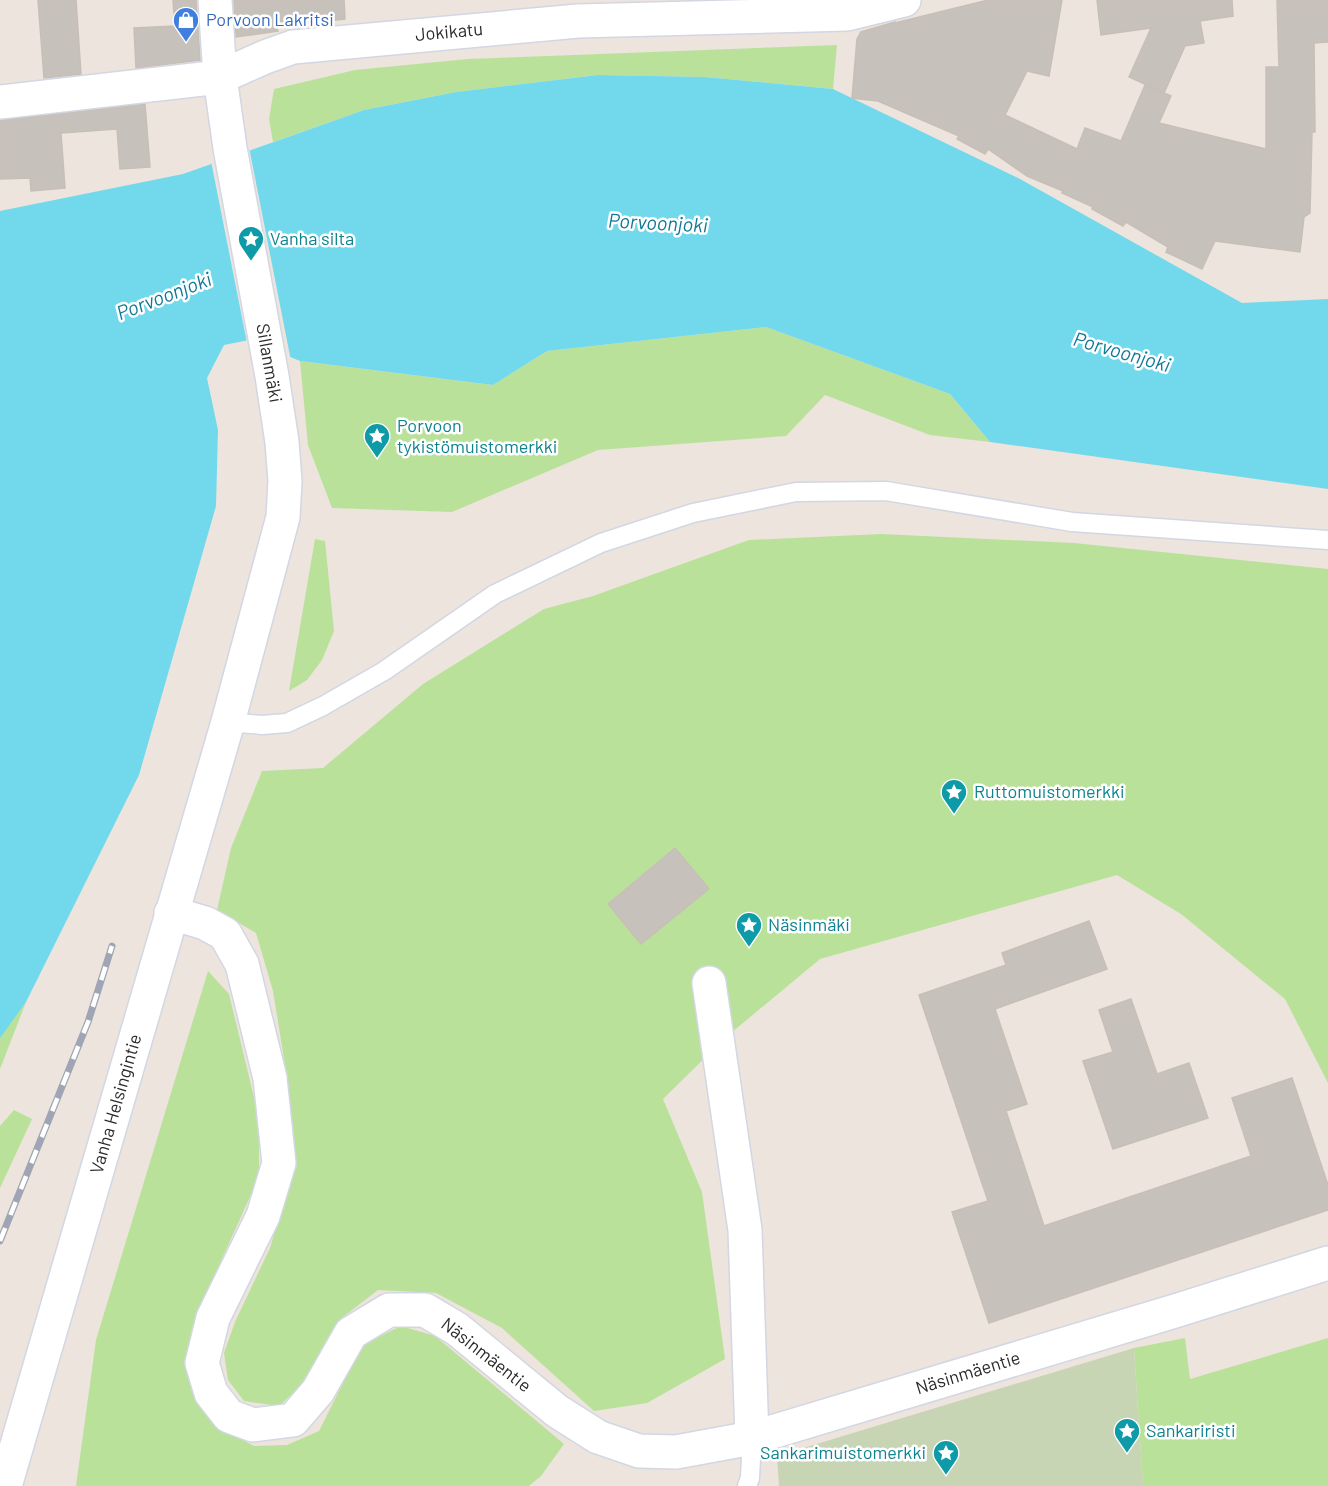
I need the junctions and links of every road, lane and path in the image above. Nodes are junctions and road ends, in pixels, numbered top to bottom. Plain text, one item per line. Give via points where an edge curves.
1 (215, 0) edge
2 (904, 0) edge
3 (220, 77) junction
4 (0, 102) edge
5 (1328, 540) edge
6 (228, 722) junction
7 (171, 913) junction
8 (709, 983) dead end
9 (1328, 1263) edge
10 (752, 1438) junction
11 (5, 1486) edge
12 (747, 1486) edge

1 - 3 street, Sillanmäki
2 - 3 street, Jokikatu via 847,14 578,21 293,47
3 - 4 street, Jokikatu
3 - 6 street, Sillanmäki via 272,376 285,481 283,516
5 - 6 lane via 1072,522 886,491 796,492 693,513 601,543 495,594 384,671 287,723
6 - 7 street, Vanha Helsingintie
7 - 10 street, Näsinmäentie via 205,923 225,934 242,964 270,1078 279,1163 263,1216 213,1318 202,1363 211,1393 229,1416 253,1425 293,1420 318,1391 351,1333 389,1310 425,1310 457,1329 557,1411 598,1437 639,1450 676,1452
7 - 11 street, Vanha Helsingintie
8 - 10 street via 745,1230
9 - 10 street, Näsinmäentie
10 - 12 lane

